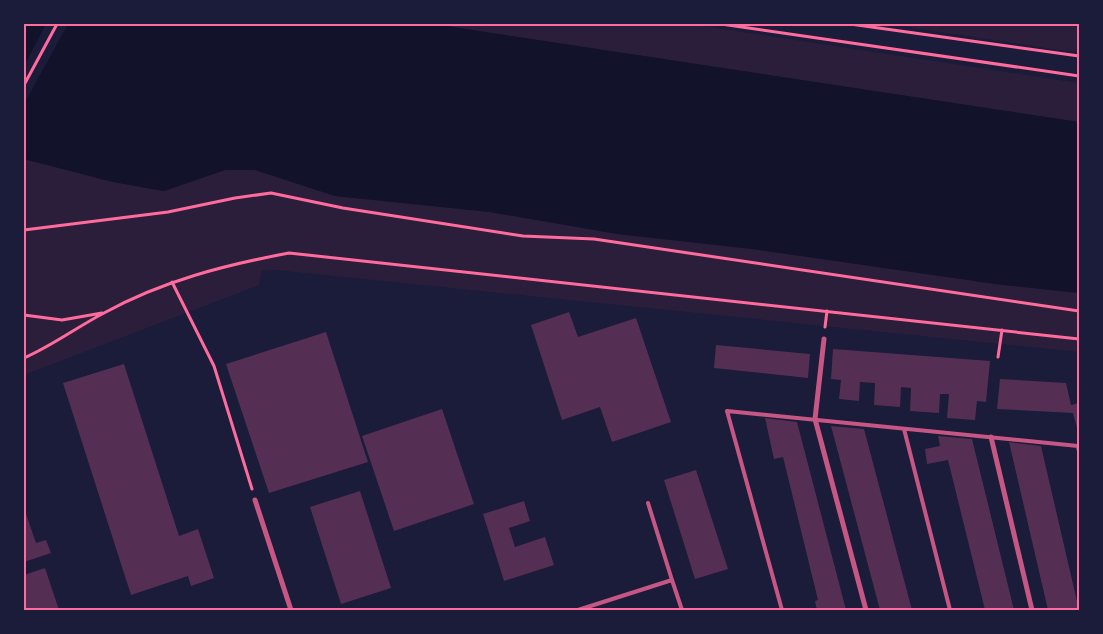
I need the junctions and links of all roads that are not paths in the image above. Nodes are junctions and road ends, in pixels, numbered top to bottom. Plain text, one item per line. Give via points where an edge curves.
1 (824, 339) dead end
2 (815, 419) junction
3 (904, 429) junction
4 (991, 437) junction
5 (1079, 449) edge
6 (256, 500) road end
7 (648, 503) dead end
8 (672, 580) junction
9 (291, 610) edge
10 (578, 610) edge
11 (682, 610) edge
12 (782, 610) edge
13 (866, 610) edge
14 (950, 610) edge
15 (1032, 610) edge

1 - 2 street
2 - 3 lane
2 - 12 lane via 727,411
2 - 13 street
3 - 4 lane
3 - 14 lane
4 - 5 lane
4 - 15 street
6 - 9 street
7 - 8 lane
8 - 10 lane
8 - 11 lane

